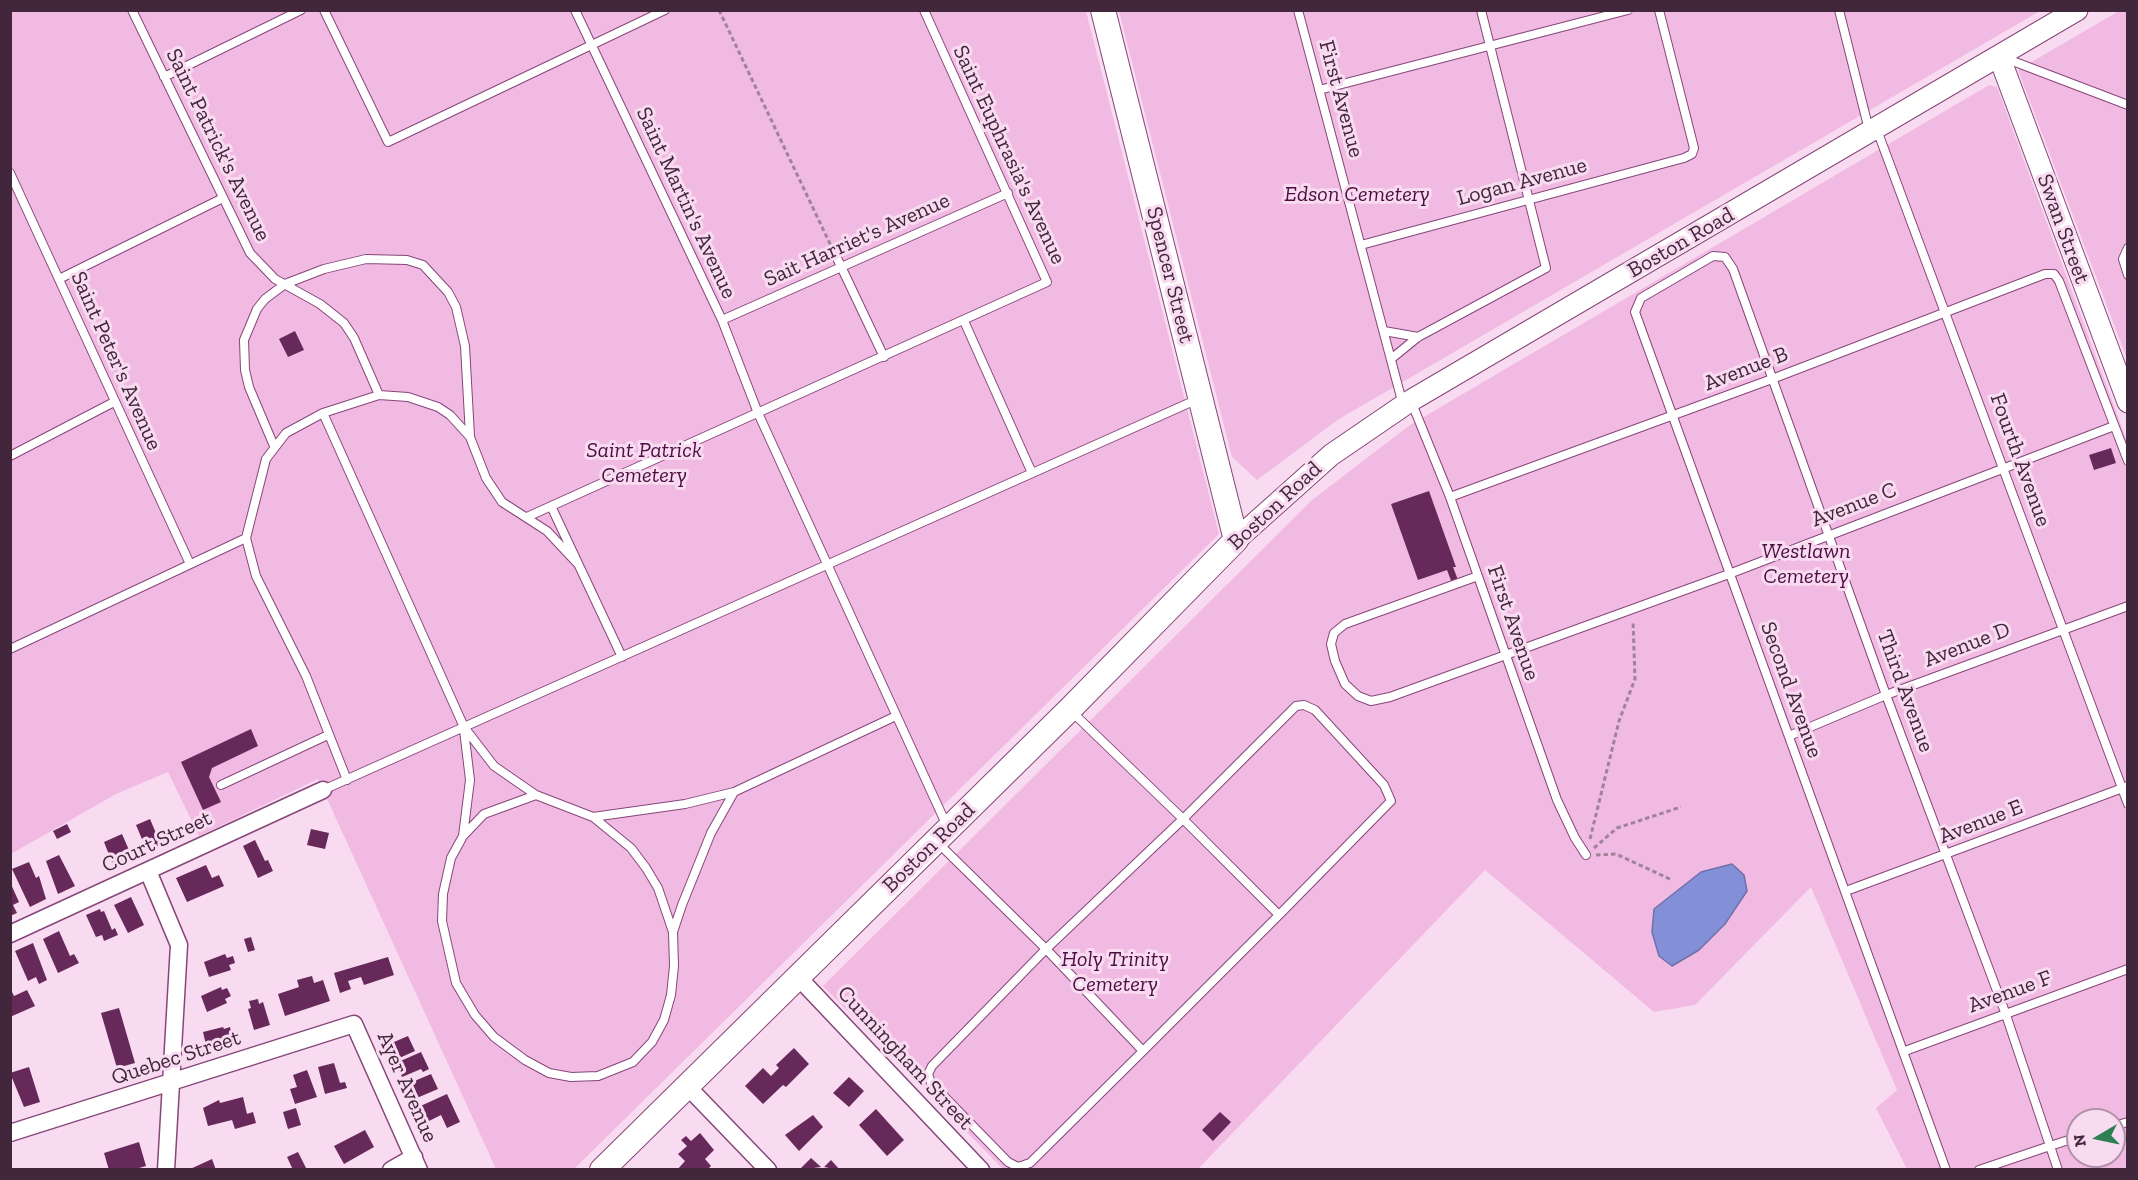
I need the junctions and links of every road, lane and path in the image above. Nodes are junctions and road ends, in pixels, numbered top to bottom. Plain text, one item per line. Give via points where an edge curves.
1 (132, 10) edge
2 (301, 10) edge
3 (324, 10) edge
4 (575, 10) edge
5 (665, 10) edge
6 (719, 10) edge
7 (924, 10) edge
8 (1103, 10) edge
9 (1298, 10) edge
10 (1481, 10) edge
11 (1628, 10) edge
12 (1659, 10) edge
13 (1839, 10) edge
14 (2077, 10) edge
15 (592, 46) junction
16 (1490, 46) junction
17 (1999, 56) junction
18 (164, 77) junction
19 (1319, 90) junction
20 (2127, 105) edge
21 (1873, 131) junction
22 (10, 173) edge
23 (1008, 193) junction
24 (223, 198) junction
25 (1527, 199) junction
26 (1361, 245) junction
27 (2127, 248) edge
28 (1719, 254) joint
29 (837, 258) joint
30 (841, 267) junction
31 (2127, 275) edge
32 (59, 279) junction
33 (285, 284) junction
34 (1945, 310) junction
35 (722, 320) junction
36 (964, 321) junction
37 (1384, 331) junction
38 (1418, 337) junction
39 (884, 357) junction
40 (1391, 359) junction
41 (1772, 379) junction
42 (379, 395) junction
43 (1201, 397) junction
44 (114, 402) junction
45 (2127, 402) edge
46 (1407, 403) junction
47 (324, 413) junction
48 (758, 413) junction
49 (1671, 416) junction
50 (2115, 426) junction
51 (470, 437) junction
52 (274, 446) junction
53 (10, 456) edge
54 (2127, 461) edge
55 (2004, 468) junction
56 (1032, 473) junction
57 (1450, 497) junction
58 (551, 506) junction
59 (527, 517) junction
60 (1829, 533) junction
61 (246, 538) junction
62 (1236, 540) junction
63 (190, 564) junction
64 (578, 564) junction
65 (827, 565) junction
66 (1729, 574) junction
67 (1478, 576) junction
68 (2127, 606) edge
69 (1633, 608) junction
70 (2062, 628) junction
71 (10, 649) edge
72 (1505, 654) junction
73 (622, 657) junction
74 (1886, 695) junction
75 (1070, 709) junction
76 (896, 716) junction
77 (464, 727) junction
78 (328, 735) junction
79 (1789, 736) junction
80 (347, 780) junction
81 (221, 784) dead end
82 (2124, 787) edge
83 (323, 790) joint
84 (734, 792) junction
85 (536, 795) junction
86 (2127, 804) edge
87 (1681, 807) dead end
88 (593, 817) junction
89 (1183, 819) junction
90 (942, 835) junction
91 (463, 836) junction
92 (1947, 854) junction
93 (1586, 855) junction
94 (148, 871) junction
95 (1672, 880) dead end
96 (1846, 891) junction
97 (1279, 915) junction
98 (673, 932) junction
99 (10, 934) edge
100 (1046, 949) junction
101 (2127, 969) edge
102 (798, 977) junction
103 (2005, 1012) junction
104 (354, 1024) joint
105 (1143, 1051) junction
106 (1905, 1051) junction
107 (173, 1084) junction
108 (687, 1086) junction
109 (10, 1133) edge
110 (2066, 1141) edge
111 (2050, 1146) junction
112 (416, 1163) edge
113 (166, 1170) edge
114 (391, 1170) edge
115 (602, 1170) edge
116 (768, 1170) edge
117 (981, 1170) edge
118 (1946, 1170) edge
119 (1978, 1170) edge
120 (2058, 1170) edge

1 - 18 lane, Saint Patrick's Avenue
2 - 18 lane
3 - 15 lane via 388,142
4 - 15 lane, Saint Martin's Avenue
5 - 15 lane
6 - 29 path
7 - 23 lane, Saint Euphrasia's Avenue
8 - 43 main road, Spencer Street
9 - 19 lane, First Avenue
10 - 16 lane
11 - 16 lane
12 - 25 lane, Logan Avenue via 1694,148 1692,154
13 - 21 lane, Fourth Avenue
14 - 17 street, Boston Road
15 - 35 lane, Saint Martin's Avenue
16 - 19 lane
16 - 25 lane
17 - 20 lane
17 - 21 street, Boston Road
17 - 45 street, Swan Street
18 - 24 lane, Saint Patrick's Avenue
19 - 26 lane, First Avenue
21 - 34 lane, Fourth Avenue
21 - 46 street, Boston Road
22 - 32 lane, Saint Peter's Avenue
23 - 30 lane, Sait Harriet's Avenue
23 - 36 lane, Saint Euphrasia's Avenue via 1047,282
24 - 32 lane
24 - 33 lane, Saint Patrick's Avenue via 250,253 266,272
25 - 26 lane, Logan Avenue
25 - 38 lane via 1546,268
26 - 37 lane, First Avenue
27 - 31 lane via 2123,259
28 - 41 lane, Third Avenue via 1733,268
28 - 49 lane, Second Avenue via 1641,298 1635,306
29 - 30 lane
30 - 35 lane, Sait Harriet's Avenue
30 - 39 lane
32 - 44 lane, Saint Peter's Avenue
33 - 42 lane, Saint Patrick's Avenue via 344,323
33 - 51 lane via 366,259 407,260 423,265 437,277 456,307 465,346
33 - 52 lane via 257,309 244,340 249,387
34 - 41 lane, Avenue B
34 - 50 lane, Avenue B via 2054,274
34 - 55 lane, Fourth Avenue
35 - 48 lane, Saint Martin's Avenue
36 - 39 lane
36 - 56 lane
37 - 38 lane
37 - 40 lane, First Avenue
38 - 40 lane
39 - 48 lane
40 - 46 lane, First Avenue
41 - 49 lane, Avenue B
41 - 60 lane, Third Avenue
42 - 47 lane
42 - 51 lane via 408,397 438,407
43 - 56 lane
43 - 62 main road, Spencer Street
44 - 53 lane
44 - 63 lane, Saint Peter's Avenue
46 - 57 lane, First Avenue via 1427,435
46 - 62 street, Boston Road via 1330,455
47 - 52 lane via 286,433
47 - 77 lane
48 - 58 lane
48 - 65 lane, Saint Martin's Avenue
49 - 57 lane, Avenue B
49 - 66 lane, Second Avenue
50 - 54 lane
50 - 55 lane, Avenue C
51 - 59 lane via 494,491 502,502
52 - 61 lane via 266,459
55 - 60 lane, Avenue C
55 - 70 lane, Fourth Avenue
56 - 65 lane
57 - 67 lane, First Avenue
58 - 59 lane
58 - 64 lane
59 - 64 lane via 558,540
60 - 66 lane, Avenue C
60 - 74 lane, Third Avenue
61 - 63 lane
61 - 78 lane via 256,576 306,676
62 - 75 main road, Boston Road
63 - 71 lane
64 - 73 lane
65 - 73 lane
65 - 76 lane, Saint Martin's Avenue
66 - 69 lane, Avenue C
66 - 79 lane, Second Avenue
67 - 72 lane, First Avenue
67 - 72 lane, Avenue C via 1345,624 1334,633 1335,661 1345,684 1371,701
68 - 70 lane, Avenue D
69 - 72 lane, Avenue C
69 - 93 path via 1635,679 1618,721
70 - 74 lane, Avenue D
70 - 82 lane, Fourth Avenue
72 - 93 lane, First Avenue via 1561,810
73 - 77 lane
74 - 79 lane, Avenue D
74 - 92 lane, Third Avenue
75 - 89 lane
75 - 90 main road, Boston Road
76 - 84 lane
76 - 90 lane, Saint Martin's Avenue
77 - 80 lane
77 - 85 lane via 495,766
77 - 91 lane via 470,780
78 - 80 lane
78 - 81 lane
79 - 96 lane, Second Avenue
80 - 83 lane
82 - 86 lane, Fourth Avenue
82 - 92 lane, Avenue E
83 - 94 street, Court Street
84 - 88 lane via 685,804
84 - 98 lane via 692,873
85 - 88 lane
85 - 91 lane via 484,814
87 - 93 path via 1617,828
88 - 98 lane via 631,848 646,868 658,888
89 - 97 lane
89 - 97 lane via 1296,706 1315,710 1384,785 1392,801
89 - 100 lane
90 - 100 lane
90 - 102 main road, Boston Road
91 - 98 lane via 451,858 443,894 442,921 456,983 475,1015 494,1036 549,1073 598,1076 633,1062 652,1042 671,995
92 - 96 lane, Avenue E
92 - 103 lane, Third Avenue
93 - 95 path via 1616,854
94 - 99 street, Court Street
94 - 107 street via 179,945
96 - 106 lane, Second Avenue
97 - 105 lane
100 - 105 lane
100 - 105 lane via 932,1065 928,1074 931,1083 1008,1162 1018,1167 1030,1163
101 - 103 lane, Avenue F
102 - 108 main road, Boston Road
102 - 117 street, Cunningham Street
103 - 106 lane, Avenue F
103 - 111 lane, Third Avenue
104 - 107 street, Quebec Street
104 - 112 street, Ayer Avenue
106 - 118 lane, Second Avenue
107 - 109 street, Quebec Street
107 - 113 street
108 - 115 main road, Boston Road
108 - 116 street
110 - 111 lane
111 - 119 lane
111 - 120 lane, Third Avenue
112 - 114 street

